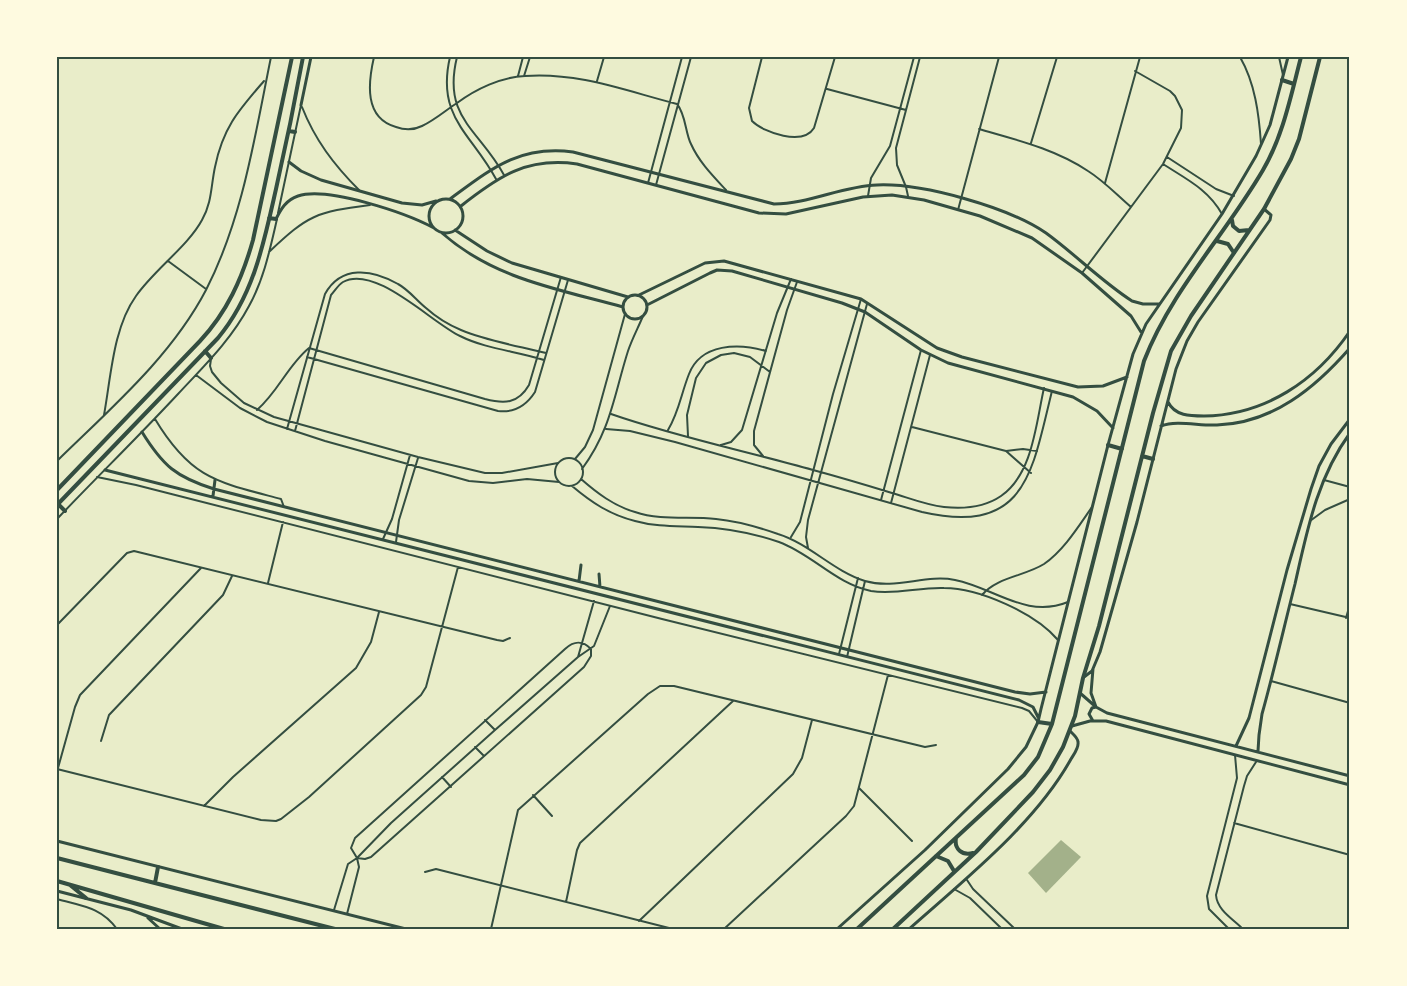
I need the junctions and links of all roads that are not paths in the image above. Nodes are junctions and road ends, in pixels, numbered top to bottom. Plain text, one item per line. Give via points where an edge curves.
1 (271, 57) edge
2 (292, 57) edge
3 (303, 57) edge
4 (311, 57) edge
5 (374, 57) edge
6 (450, 57) edge
7 (457, 57) edge
8 (523, 57) edge
9 (530, 57) edge
10 (604, 57) edge
11 (682, 57) edge
12 (691, 57) edge
13 (762, 57) edge
14 (835, 57) edge
15 (914, 57) edge
16 (920, 57) edge
17 (999, 57) edge
18 (1057, 57) edge
19 (1140, 57) edge
20 (1240, 57) edge
21 (1279, 57) edge
22 (1288, 57) edge
23 (1301, 57) edge
24 (1320, 57) edge
25 (1135, 71) junction
26 (518, 76) junction
27 (524, 76) junction
28 (266, 78) junction
29 (1282, 78) junction
30 (597, 81) junction
31 (1294, 84) junction
32 (827, 89) junction
33 (670, 102) junction
34 (456, 103) junction
35 (677, 104) junction
36 (301, 105) junction
37 (450, 108) junction
38 (900, 108) junction
39 (906, 110) junction
40 (979, 129) junction
41 (289, 131) junction
42 (295, 132) junction
43 (1031, 144) junction
44 (890, 146) junction
45 (1261, 147) junction
46 (896, 148) junction
47 (1167, 157) junction
48 (289, 162) junction
49 (498, 164) junction
50 (1163, 164) junction
51 (491, 169) junction
52 (651, 172) junction
53 (659, 174) junction
54 (504, 175) junction
55 (496, 180) junction
56 (648, 183) junction
57 (1105, 183) junction
58 (656, 186) junction
59 (868, 186) junction
60 (906, 187) junction
61 (359, 190) junction
62 (728, 193) junction
63 (1234, 195) junction
64 (868, 196) junction
65 (908, 197) junction
66 (450, 199) junction
67 (961, 199) junction
68 (436, 201) junction
69 (369, 205) junction
70 (460, 206) junction
71 (1131, 207) junction
72 (1264, 209) junction
73 (958, 210) junction
74 (1222, 214) junction
75 (269, 218) junction
76 (276, 219) junction
77 (1232, 219) junction
78 (434, 228) junction
79 (455, 230) junction
80 (1249, 230) junction
81 (442, 233) junction
82 (1217, 242) junction
83 (269, 252) junction
84 (1234, 253) junction
85 (168, 261) junction
86 (1088, 266) junction
87 (1082, 273) junction
88 (562, 277) junction
89 (568, 279) junction
90 (791, 279) junction
91 (798, 281) junction
92 (787, 287) junction
93 (206, 289) junction
94 (558, 289) junction
95 (564, 290) junction
96 (794, 290) junction
97 (639, 295) junction
98 (628, 297) junction
99 (861, 299) junction
100 (868, 302) junction
101 (1159, 304) junction
102 (647, 305) junction
103 (622, 307) junction
104 (858, 309) junction
105 (865, 312) junction
106 (625, 314) junction
107 (643, 316) junction
108 (460, 330) junction
109 (1350, 332) edge
110 (1141, 334) junction
111 (458, 336) junction
112 (309, 348) junction
113 (318, 350) junction
114 (921, 350) junction
115 (1349, 350) edge
116 (206, 351) junction
117 (540, 351) junction
118 (766, 351) junction
119 (546, 353) junction
120 (930, 355) junction
121 (307, 357) junction
122 (211, 358) junction
123 (537, 358) junction
124 (315, 360) junction
125 (544, 360) junction
126 (762, 367) junction
127 (770, 372) junction
128 (196, 375) junction
129 (1127, 377) junction
130 (221, 383) junction
131 (1066, 384) junction
132 (1044, 388) junction
133 (217, 389) junction
134 (1053, 390) junction
135 (1064, 393) junction
136 (473, 395) junction
137 (1168, 400) junction
138 (507, 402) junction
139 (471, 404) junction
140 (257, 410) junction
141 (507, 412) junction
142 (1179, 413) junction
143 (611, 414) junction
144 (104, 415) junction
145 (155, 418) junction
146 (1350, 419) edge
147 (289, 421) junction
148 (297, 423) junction
149 (1178, 423) junction
150 (1348, 425) edge
151 (1161, 426) junction
152 (911, 427) junction
153 (1113, 428) junction
154 (287, 429) junction
155 (606, 429) junction
156 (668, 430) junction
157 (295, 431) junction
158 (142, 432) junction
159 (677, 433) junction
160 (1350, 434) edge
161 (688, 436) junction
162 (675, 442) junction
163 (718, 445) junction
164 (1108, 446) junction
165 (1030, 449) junction
166 (1122, 449) junction
167 (1037, 451) junction
168 (746, 452) junction
169 (1006, 452) junction
170 (410, 455) junction
171 (763, 456) junction
172 (1142, 456) junction
173 (418, 457) junction
174 (575, 459) junction
175 (1153, 459) junction
176 (57, 461) edge
177 (744, 461) junction
178 (558, 463) junction
179 (408, 465) junction
180 (415, 467) junction
181 (1024, 468) junction
182 (582, 469) junction
183 (105, 470) junction
184 (813, 470) junction
185 (822, 472) junction
186 (1031, 473) junction
187 (97, 477) junction
188 (581, 479) junction
189 (215, 480) junction
190 (810, 480) junction
191 (1323, 480) junction
192 (559, 482) junction
193 (819, 482) junction
194 (572, 486) junction
195 (1350, 487) edge
196 (214, 489) junction
197 (57, 490) edge
198 (883, 490) junction
199 (893, 493) junction
200 (213, 496) junction
201 (1350, 499) edge
202 (881, 500) junction
203 (891, 503) junction
204 (57, 505) edge
205 (285, 507) junction
206 (1092, 507) junction
207 (65, 511) junction
208 (57, 519) edge
209 (1310, 521) junction
210 (283, 522) junction
211 (385, 532) junction
212 (397, 536) junction
213 (383, 538) junction
214 (790, 538) junction
215 (396, 542) junction
216 (808, 548) junction
217 (581, 565) dead end
218 (458, 567) junction
219 (548, 567) dead end
220 (201, 568) junction
221 (524, 568) junction
222 (546, 573) junction
223 (523, 574) junction
224 (599, 574) dead end
225 (232, 576) junction
226 (858, 578) junction
227 (865, 581) junction
228 (579, 582) junction
229 (268, 583) junction
230 (600, 587) junction
231 (856, 587) junction
232 (863, 589) junction
233 (987, 590) junction
234 (982, 596) junction
235 (667, 597) dead end
236 (594, 601) junction
237 (686, 602) dead end
238 (1068, 602) junction
239 (665, 604) junction
240 (1290, 604) junction
241 (1350, 604) edge
242 (610, 606) junction
243 (685, 609) junction
244 (712, 609) dead end
245 (379, 612) junction
246 (710, 615) junction
247 (1348, 618) edge
248 (756, 621) dead end
249 (57, 625) edge
250 (754, 626) junction
251 (442, 627) junction
252 (510, 638) dead end
253 (1058, 640) junction
254 (582, 642) junction
255 (841, 648) junction
256 (591, 649) junction
257 (849, 650) junction
258 (839, 655) junction
259 (578, 657) junction
260 (847, 657) junction
261 (1093, 669) junction
262 (888, 675) junction
263 (1083, 678) junction
264 (1271, 681) junction
265 (1046, 692) junction
266 (1080, 693) junction
267 (734, 701) junction
268 (1350, 703) edge
269 (1096, 707) junction
270 (485, 720) junction
271 (812, 720) junction
272 (1093, 721) junction
273 (1038, 722) junction
274 (1052, 724) junction
275 (1164, 727) junction
276 (1072, 729) junction
277 (495, 730) junction
278 (872, 735) junction
279 (1162, 736) junction
280 (101, 741) dead end
281 (936, 745) dead end
282 (1236, 746) junction
283 (475, 747) junction
284 (1258, 751) junction
285 (1235, 755) junction
286 (484, 756) junction
287 (1256, 762) junction
288 (57, 769) edge
289 (1335, 772) junction
290 (1350, 776) edge
291 (442, 777) junction
292 (1333, 781) junction
293 (1350, 785) edge
294 (451, 788) junction
295 (859, 788) junction
296 (533, 795) junction
297 (204, 806) junction
298 (552, 816) dead end
299 (1234, 823) junction
300 (956, 837) junction
301 (57, 841) edge
302 (912, 841) dead end
303 (976, 852) junction
304 (1350, 855) edge
305 (935, 856) junction
306 (57, 858) edge
307 (357, 858) junction
308 (1216, 858) junction
309 (1225, 860) junction
310 (158, 867) junction
311 (424, 872) dead end
312 (954, 872) junction
313 (966, 879) junction
314 (57, 881) edge
315 (155, 883) junction
316 (70, 885) junction
317 (501, 886) junction
318 (954, 889) junction
319 (57, 891) edge
320 (57, 898) edge
321 (86, 898) junction
322 (566, 902) junction
323 (334, 910) junction
324 (347, 914) junction
325 (144, 915) junction
326 (639, 921) junction
327 (117, 929) edge
328 (160, 929) edge
329 (182, 929) edge
330 (225, 929) edge
331 (335, 929) edge
332 (406, 929) edge
333 (491, 929) edge
334 (673, 929) edge
335 (724, 929) edge
336 (837, 929) edge
337 (857, 929) edge
338 (893, 929) edge
339 (909, 929) edge
340 (1002, 929) edge
341 (1015, 929) edge
342 (1229, 929) edge
343 (1244, 929) edge

1 - 28 street
2 - 197 main road via 253,240 229,303 200,341
3 - 41 main road
4 - 36 street
5 - 37 street via 369,97 384,122 413,129
6 - 37 street via 446,81
7 - 34 street via 452,84
8 - 26 street
9 - 27 street
10 - 30 street
11 - 33 street
12 - 35 street
13 - 32 street via 749,108 752,121 762,128 801,137 809,134
14 - 32 street
15 - 38 street
16 - 39 street
17 - 40 street
18 - 43 street
19 - 25 street
20 - 45 street via 1255,97
21 - 29 street
22 - 29 street
23 - 31 main road
24 - 72 main road via 1299,139
25 - 47 street via 1170,91 1180,102 1181,128
25 - 57 street
26 - 27 street
26 - 34 street
27 - 30 street via 573,76
28 - 85 street via 225,130 203,219
28 - 93 street via 237,207
29 - 31 main road
29 - 45 street
30 - 33 street
31 - 77 main road via 1264,168
32 - 38 street
33 - 35 street
33 - 52 street
34 - 37 street
34 - 49 street
35 - 53 street
35 - 62 street via 694,151
36 - 42 street
36 - 61 street via 324,151
37 - 51 street
38 - 39 street
38 - 44 street
39 - 46 street
40 - 43 street
40 - 67 street
41 - 42 main road
41 - 75 main road
42 - 48 street
43 - 57 street via 1073,162
44 - 46 street
44 - 59 street
45 - 63 street
46 - 60 street via 897,165
47 - 50 street
47 - 63 street via 1216,189
48 - 61 street via 321,180
48 - 76 street
49 - 51 street
49 - 52 street via 534,152 560,150
49 - 54 street
50 - 71 street
50 - 74 street via 1206,192
51 - 55 street
51 - 66 street
52 - 53 street
52 - 56 street
53 - 58 street
53 - 62 street
54 - 55 street
54 - 56 street via 536,164 567,162
55 - 70 street
56 - 58 street
57 - 71 street
58 - 64 street via 772,215
59 - 60 street
59 - 62 street via 785,204 762,203
59 - 64 street
60 - 65 street
60 - 67 street
61 - 68 street via 412,205
63 - 74 street
64 - 65 street
65 - 73 street
66 - 68 street
66 - 70 street
67 - 73 street
67 - 86 street via 1025,221
68 - 78 street via 429,214
69 - 76 street via 308,194 287,202
69 - 78 street via 403,213
69 - 83 street via 313,216
70 - 79 street via 463,219
71 - 86 street
72 - 80 main road
72 - 137 street via 1271,215 1270,220 1192,331
73 - 87 street via 1032,238
74 - 101 street
75 - 76 main road
75 - 116 main road via 249,289 229,324
76 - 83 street
77 - 80 main road via 1239,231
77 - 82 main road
78 - 81 street
79 - 81 street
79 - 88 street via 500,258
80 - 84 main road
81 - 94 street via 489,266
82 - 84 main road via 1228,244
82 - 166 main road via 1177,296 1153,338
83 - 122 street via 250,304
84 - 172 main road via 1171,351
85 - 93 street
85 - 144 street via 135,297 125,316
86 - 87 street
86 - 101 street via 1131,301
87 - 110 street via 1131,316
88 - 89 street
88 - 94 street
89 - 95 street
89 - 98 street
90 - 91 street
90 - 92 street
90 - 97 street via 733,262 714,261
91 - 96 street
91 - 99 street
92 - 96 street
92 - 102 street via 717,270
92 - 118 street
93 - 144 street via 156,360
94 - 95 street
94 - 117 street
95 - 103 street
95 - 119 street
96 - 104 street
96 - 127 street
97 - 98 street
97 - 102 street
98 - 103 street
99 - 100 street
99 - 104 street
100 - 105 street
100 - 131 street via 949,353
101 - 110 street
102 - 107 street
103 - 106 street
104 - 105 street
104 - 184 street
105 - 114 street
105 - 185 street
106 - 107 street via 633,319
106 - 174 street via 593,430
107 - 143 street via 629,348
108 - 111 street
108 - 112 street via 437,317 397,284 377,276 347,273 326,294
108 - 117 street
109 - 142 street via 1316,370 1274,400 1248,411 1221,416
110 - 129 street
111 - 113 street via 393,290 350,280 342,282 331,295
111 - 123 street
112 - 113 street
112 - 121 street
112 - 140 street
113 - 124 street
113 - 136 street
114 - 120 street
114 - 198 street
115 - 149 street via 1310,389 1279,409 1220,425
116 - 122 main road
116 - 204 main road
117 - 119 street
117 - 123 street
118 - 126 street
118 - 156 street via 729,346 707,353 690,372 680,407
119 - 125 street
120 - 132 street
120 - 152 street
121 - 124 street
121 - 147 street
122 - 128 street
122 - 130 street via 210,366
123 - 125 street
123 - 138 street via 527,388 519,398
124 - 139 street
124 - 148 street
125 - 141 street via 530,400
126 - 127 street
126 - 161 street via 750,357 734,353 706,363 696,378 687,415
126 - 163 street via 742,430 731,442
127 - 171 street via 754,435 754,445
128 - 133 street
128 - 145 street
129 - 131 street via 1097,387
129 - 153 street
130 - 133 street
130 - 140 street
131 - 135 street
132 - 134 street
132 - 165 street
133 - 154 street via 246,412
134 - 135 street
134 - 167 street
135 - 153 street via 1089,405
136 - 138 street
136 - 139 street
137 - 142 street
137 - 151 street
138 - 141 street
139 - 141 street
140 - 147 street
142 - 149 street
143 - 155 street
143 - 156 street
144 - 176 street
145 - 158 street
145 - 189 street via 182,456
146 - 150 street
147 - 148 street
147 - 154 street
148 - 157 street
148 - 170 street
149 - 151 street
150 - 282 street via 1319,466 1284,581 1250,718
151 - 175 street
152 - 169 street
152 - 199 street
153 - 164 street
154 - 157 street
155 - 162 street
155 - 182 street
156 - 159 street
157 - 179 street
158 - 183 street
158 - 196 street via 162,460 178,474
159 - 161 street
159 - 162 street
160 - 191 street
161 - 163 street
162 - 177 street
163 - 168 street
164 - 166 main road
164 - 206 street
165 - 167 street
165 - 169 street
165 - 181 street
166 - 274 main road
167 - 186 street
168 - 171 street
168 - 177 street
169 - 181 street
170 - 173 street
170 - 179 street
171 - 184 street
172 - 175 main road
172 - 263 main road
173 - 178 street via 494,474
173 - 180 street
174 - 178 street
174 - 182 street
175 - 261 street
177 - 190 street
178 - 192 street via 555,472
179 - 180 street
179 - 211 street
180 - 192 street via 481,483 527,479
180 - 212 street
181 - 186 street
181 - 199 street via 1002,495 977,506 943,507
182 - 188 street
183 - 187 street
183 - 200 street
184 - 185 street
184 - 190 street
185 - 193 street
185 - 198 street
186 - 203 street via 1013,499 987,514 946,517
187 - 207 street
187 - 210 street
188 - 194 street
188 - 214 street via 614,504 635,513 732,522
189 - 196 street
189 - 205 street via 281,499
190 - 193 street
190 - 214 street via 800,522
191 - 195 street
191 - 209 street
192 - 194 street
193 - 202 street
193 - 216 street via 806,530
194 - 231 street via 605,510 634,521 729,530 778,542
196 - 200 street
196 - 205 street
198 - 199 street
198 - 202 street
199 - 203 street
200 - 213 street
201 - 209 street
202 - 203 street
204 - 207 main road
205 - 211 street
206 - 233 street via 1052,558
206 - 238 street
207 - 208 street
209 - 240 street
210 - 218 street
210 - 229 street
211 - 212 street
211 - 213 street
212 - 215 street
212 - 221 street
213 - 215 street
214 - 216 street
215 - 223 street
216 - 226 street
217 - 228 street
218 - 236 street
218 - 251 street
219 - 222 street
220 - 225 street
220 - 249 street via 130,551
220 - 288 street via 80,695
221 - 222 street
221 - 223 street
222 - 228 street
223 - 258 street
224 - 230 street
225 - 229 street
225 - 280 street via 224,595 109,715
226 - 227 street
226 - 231 street
227 - 232 street
227 - 233 street via 893,584 946,579
228 - 230 street
229 - 245 street
230 - 239 street
231 - 232 street
231 - 255 street
232 - 234 street via 888,593 942,588
232 - 257 street
233 - 234 street
233 - 238 street via 1043,609
234 - 253 street via 1032,619
235 - 239 street
236 - 242 street
236 - 254 street
237 - 243 street
238 - 253 street
239 - 243 street
240 - 247 street
240 - 264 street
241 - 247 street
242 - 256 street
242 - 262 street
243 - 246 street
244 - 246 street
245 - 251 street
245 - 297 street via 371,642 356,668
246 - 250 street
248 - 250 street
250 - 255 street
251 - 252 street via 497,640
251 - 297 street via 421,695 287,817 269,821
253 - 265 street
254 - 256 street
254 - 259 street
254 - 270 street via 565,649
255 - 257 street
255 - 258 street
256 - 259 street
256 - 286 street via 584,667
257 - 260 street
257 - 265 street via 1015,692
258 - 260 street
259 - 277 street
260 - 273 street via 1024,702 1036,711
261 - 263 street
261 - 269 street via 1091,693
262 - 273 street via 1026,710
262 - 278 street
263 - 266 main road
264 - 268 street
264 - 284 street
265 - 273 street
266 - 269 street
266 - 276 main road
267 - 271 street
267 - 296 street via 674,686 654,689
267 - 322 street via 580,843
269 - 272 street via 1089,714
269 - 275 street
270 - 277 street
270 - 307 street via 355,838 351,848
271 - 278 street
271 - 326 street via 794,774
272 - 276 street
272 - 279 street
273 - 274 main road
273 - 336 street via 1026,747 1008,769
274 - 300 main road via 1038,757 1024,775
275 - 279 street
275 - 282 street
276 - 303 main road via 1042,780
276 - 313 street via 1078,746 1053,788
277 - 283 street
278 - 281 street via 925,747
278 - 295 street
279 - 285 street
282 - 284 street
283 - 286 street
283 - 291 street
284 - 289 street
285 - 287 street
285 - 308 street via 1237,777
286 - 294 street
287 - 292 street
287 - 299 street via 1247,776
288 - 297 street
289 - 290 street
289 - 292 street
291 - 294 street
291 - 307 street
292 - 293 street
294 - 307 street via 371,857
295 - 302 street
295 - 335 street via 854,806 846,816
296 - 298 street
296 - 317 street via 516,815
299 - 304 street
299 - 309 street
300 - 303 main road via 960,852
300 - 305 main road
301 - 310 street
303 - 312 main road
305 - 312 main road via 948,861
305 - 337 main road
306 - 315 main road
307 - 323 street via 347,868
307 - 324 street via 359,867
308 - 309 street
308 - 342 street via 1207,903
309 - 343 street via 1216,899 1221,909
310 - 315 main road
310 - 323 street
311 - 317 street via 436,869
312 - 338 main road
313 - 318 street
313 - 341 street
314 - 316 main road
315 - 331 main road
316 - 321 main road
316 - 330 main road
317 - 322 street
317 - 333 street
318 - 339 street
318 - 340 street via 970,898
319 - 321 street
320 - 327 street via 96,910
321 - 325 street
322 - 326 street
323 - 324 street
324 - 332 street
325 - 328 street
325 - 329 street
326 - 334 street

